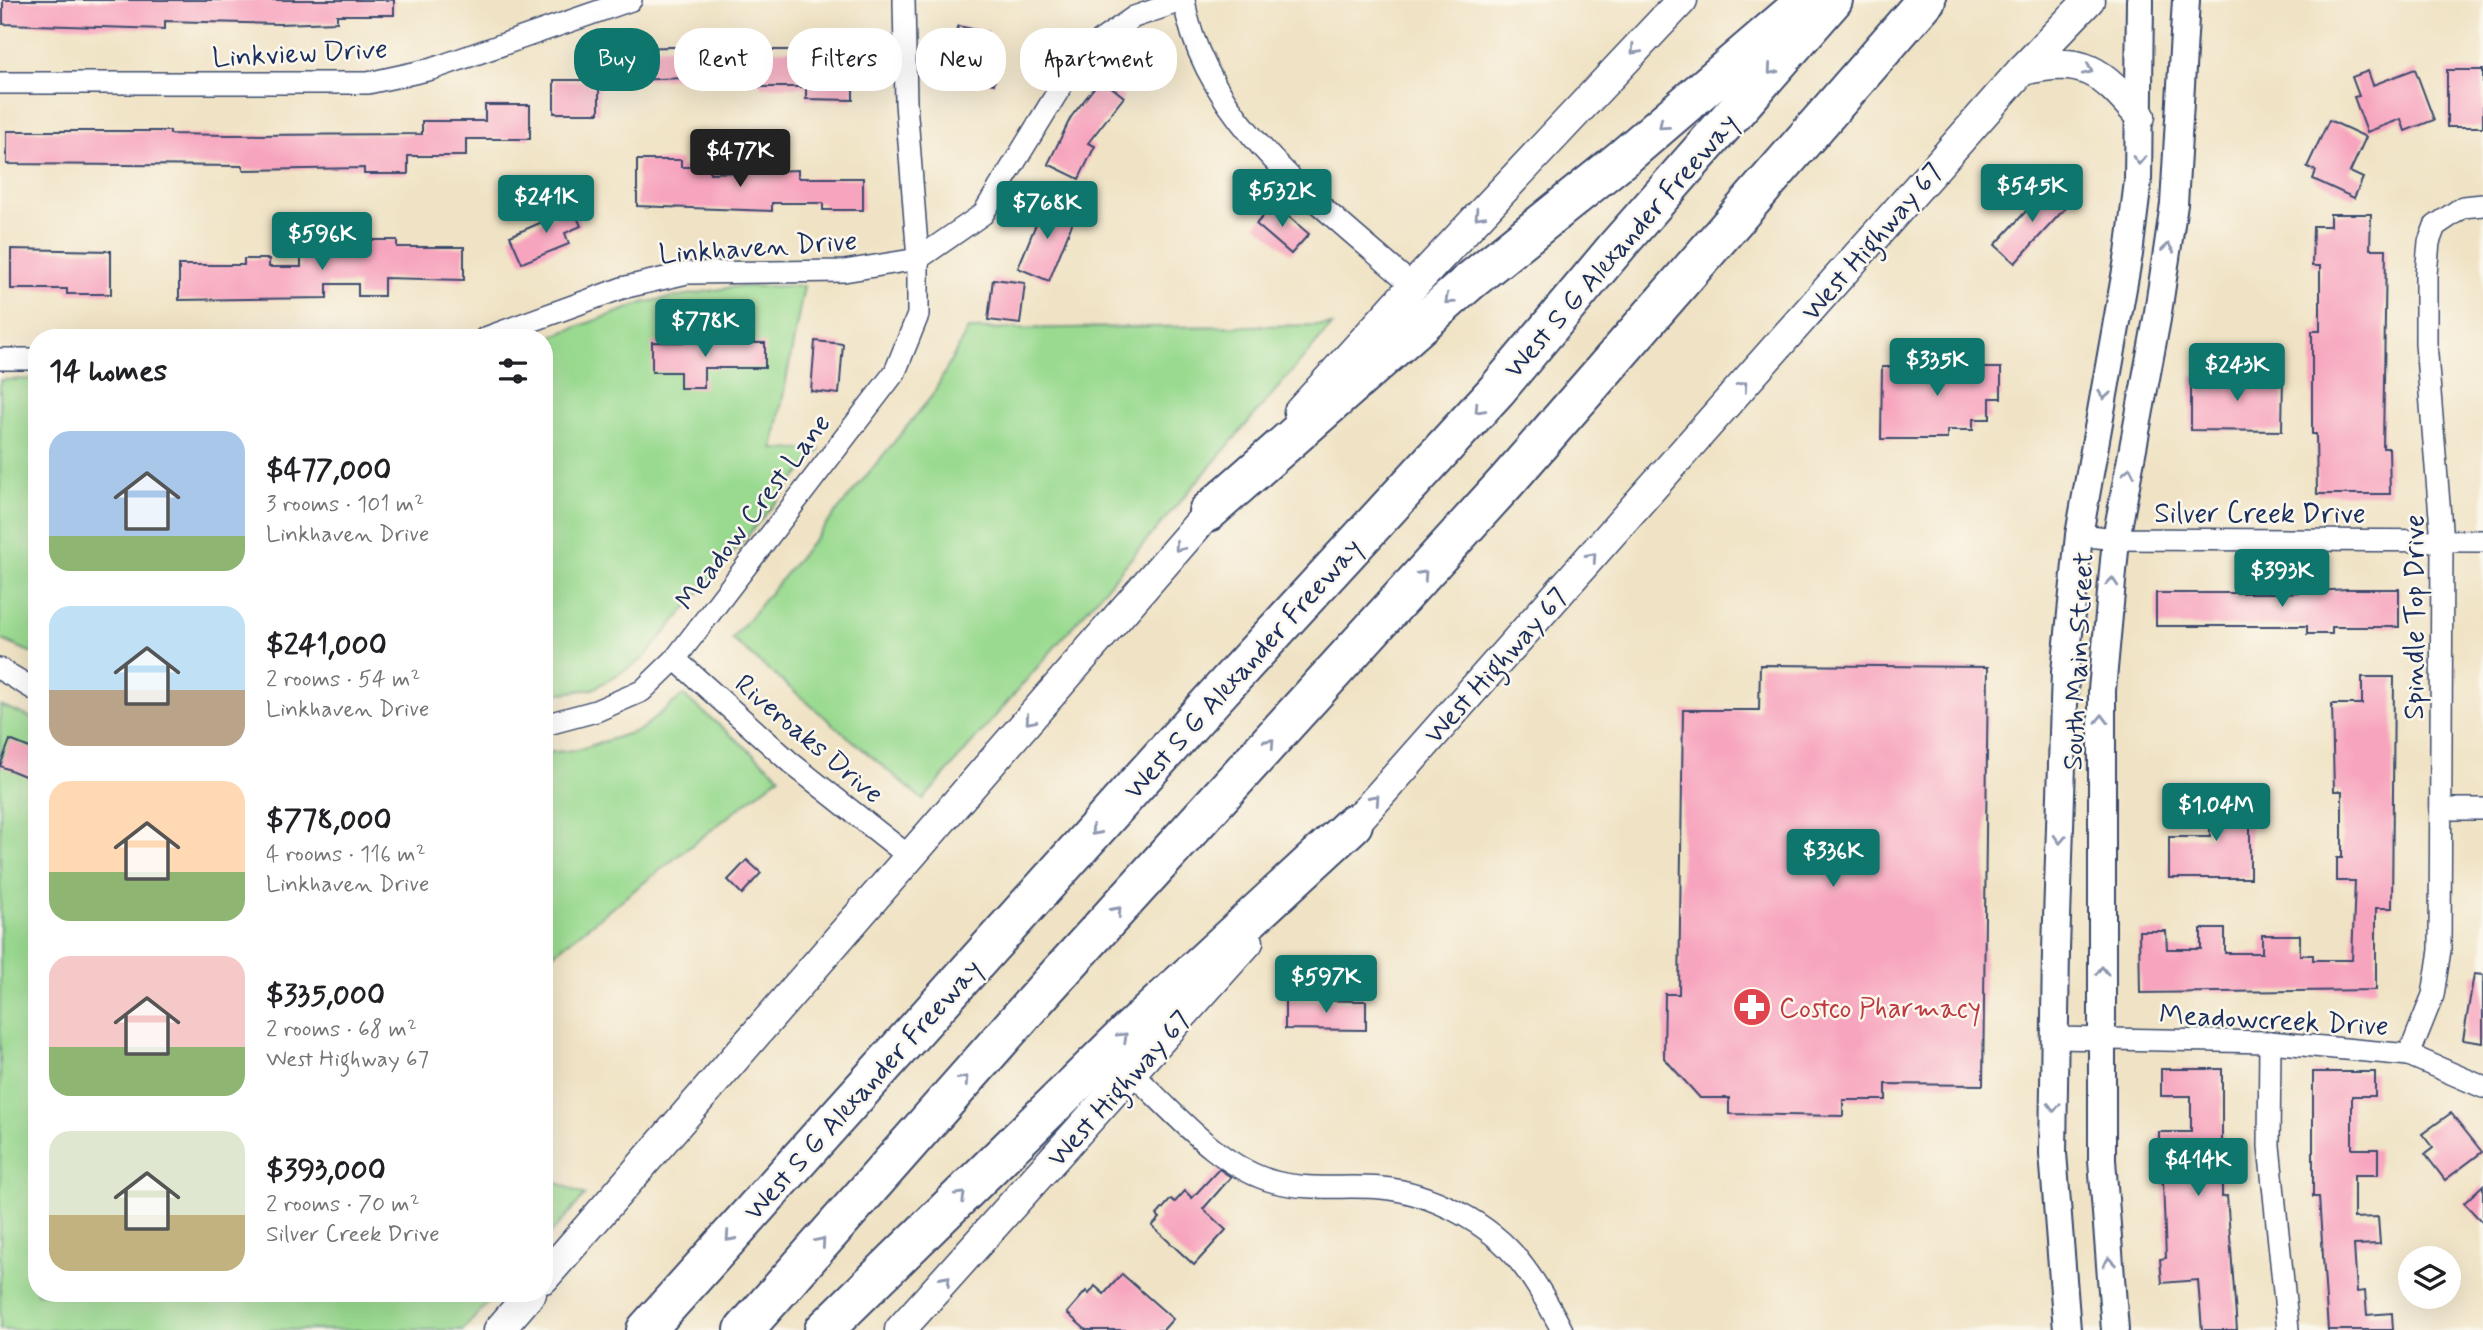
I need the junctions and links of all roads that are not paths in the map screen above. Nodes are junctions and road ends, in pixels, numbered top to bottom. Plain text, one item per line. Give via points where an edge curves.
1 (631, 0) edge
2 (904, 0) edge
3 (1184, 0) edge
4 (1682, 0) edge
5 (1807, 0) edge
6 (1833, 0) edge
7 (1926, 0) edge
8 (2140, 0) edge
9 (2186, 0) edge
10 (2083, 5) edge
11 (2022, 71) junction
12 (0, 83) edge
13 (2140, 117) junction
14 (2135, 203) junction
15 (2174, 204) junction
16 (2481, 205) edge
17 (918, 259) junction
18 (1413, 286) junction
19 (510, 329) edge
20 (0, 359) edge
21 (28, 359) edge
22 (1209, 512) junction
23 (2080, 535) junction
24 (2116, 539) junction
25 (2442, 541) junction
26 (2483, 541) edge
27 (675, 659) junction
28 (0, 669) edge
29 (28, 686) edge
30 (553, 722) edge
31 (2062, 771) junction
32 (2101, 772) junction
33 (2441, 808) junction
34 (2483, 809) edge
35 (1353, 824) junction
36 (911, 858) junction
37 (2055, 1038) junction
38 (2103, 1039) junction
39 (2270, 1042) junction
40 (2409, 1055) junction
41 (1132, 1073) junction
42 (2483, 1087) edge
43 (553, 1268) edge
44 (523, 1302) edge
45 (499, 1330) edge
46 (646, 1330) edge
47 (744, 1330) edge
48 (824, 1330) edge
49 (900, 1330) edge
50 (1562, 1330) edge
51 (2067, 1330) edge
52 (2115, 1330) edge
53 (2288, 1330) edge

1 - 12 street, Linkview Drive via 432,69 368,83
2 - 17 street, Meadow Crest Lane via 906,103
3 - 17 street via 1134,17 1094,45 1068,75 983,214
3 - 18 street via 1205,71 1269,157
4 -> 18 main road
5 -> 22 highway via 1469,282
6 -> 46 highway, West S G Alexander Freeway via 1496,391
47 -> 7 highway via 1508,480
8 - 13 street, South Main Street
9 - 15 street, South Main Street
10 - 11 main road, West Highway 67
11 -> 13 main road via 2052,64 2092,70 2109,81
35 -> 11 main road, West Highway 67
13 -> 14 street, South Main Street
14 - 15 street
14 -> 23 street, South Main Street
24 -> 15 street, South Main Street
16 - 25 street, Spindle Top Drive via 2463,206 2435,226 2428,253 2426,343
17 - 19 street, Linkhaven Drive via 844,271 687,274 622,288
17 - 27 street, Meadow Crest Lane via 918,316 895,372
18 - 22 main road
20 - 21 street
22 -> 36 main road
23 - 24 street, Silver Creek Drive
23 - 31 street, South Main Street via 2065,673
24 - 25 street, Silver Creek Drive
32 -> 24 street, South Main Street via 2102,690
25 - 26 street, Silver Creek Drive
25 - 33 street, Spindle Top Drive
27 - 30 street, Meadow Crest Lane via 642,691
27 - 36 street, Riveroaks Drive via 782,754
28 - 29 street
31 - 32 street
31 -> 37 street, South Main Street
38 -> 32 street, South Main Street
33 - 34 street
33 - 40 street, Spindle Top Drive via 2438,971 2425,1021
35 - 41 main road, West Highway 67
48 -> 35 highway via 1128,1032
36 - 43 main road
37 - 38 street, Meadowcreek Drive
37 -> 51 street, South Main Street via 2053,1153
38 - 39 street, Meadowcreek Drive
52 -> 38 street, South Main Street via 2102,1160
39 - 40 street, Meadowcreek Drive
39 - 53 street via 2269,1146
40 - 42 street, Meadowcreek Drive
49 -> 41 main road, West Highway 67
41 - 50 street via 1241,1168 1282,1183 1383,1188 1420,1196 1487,1231 1519,1260
44 - 45 main road

